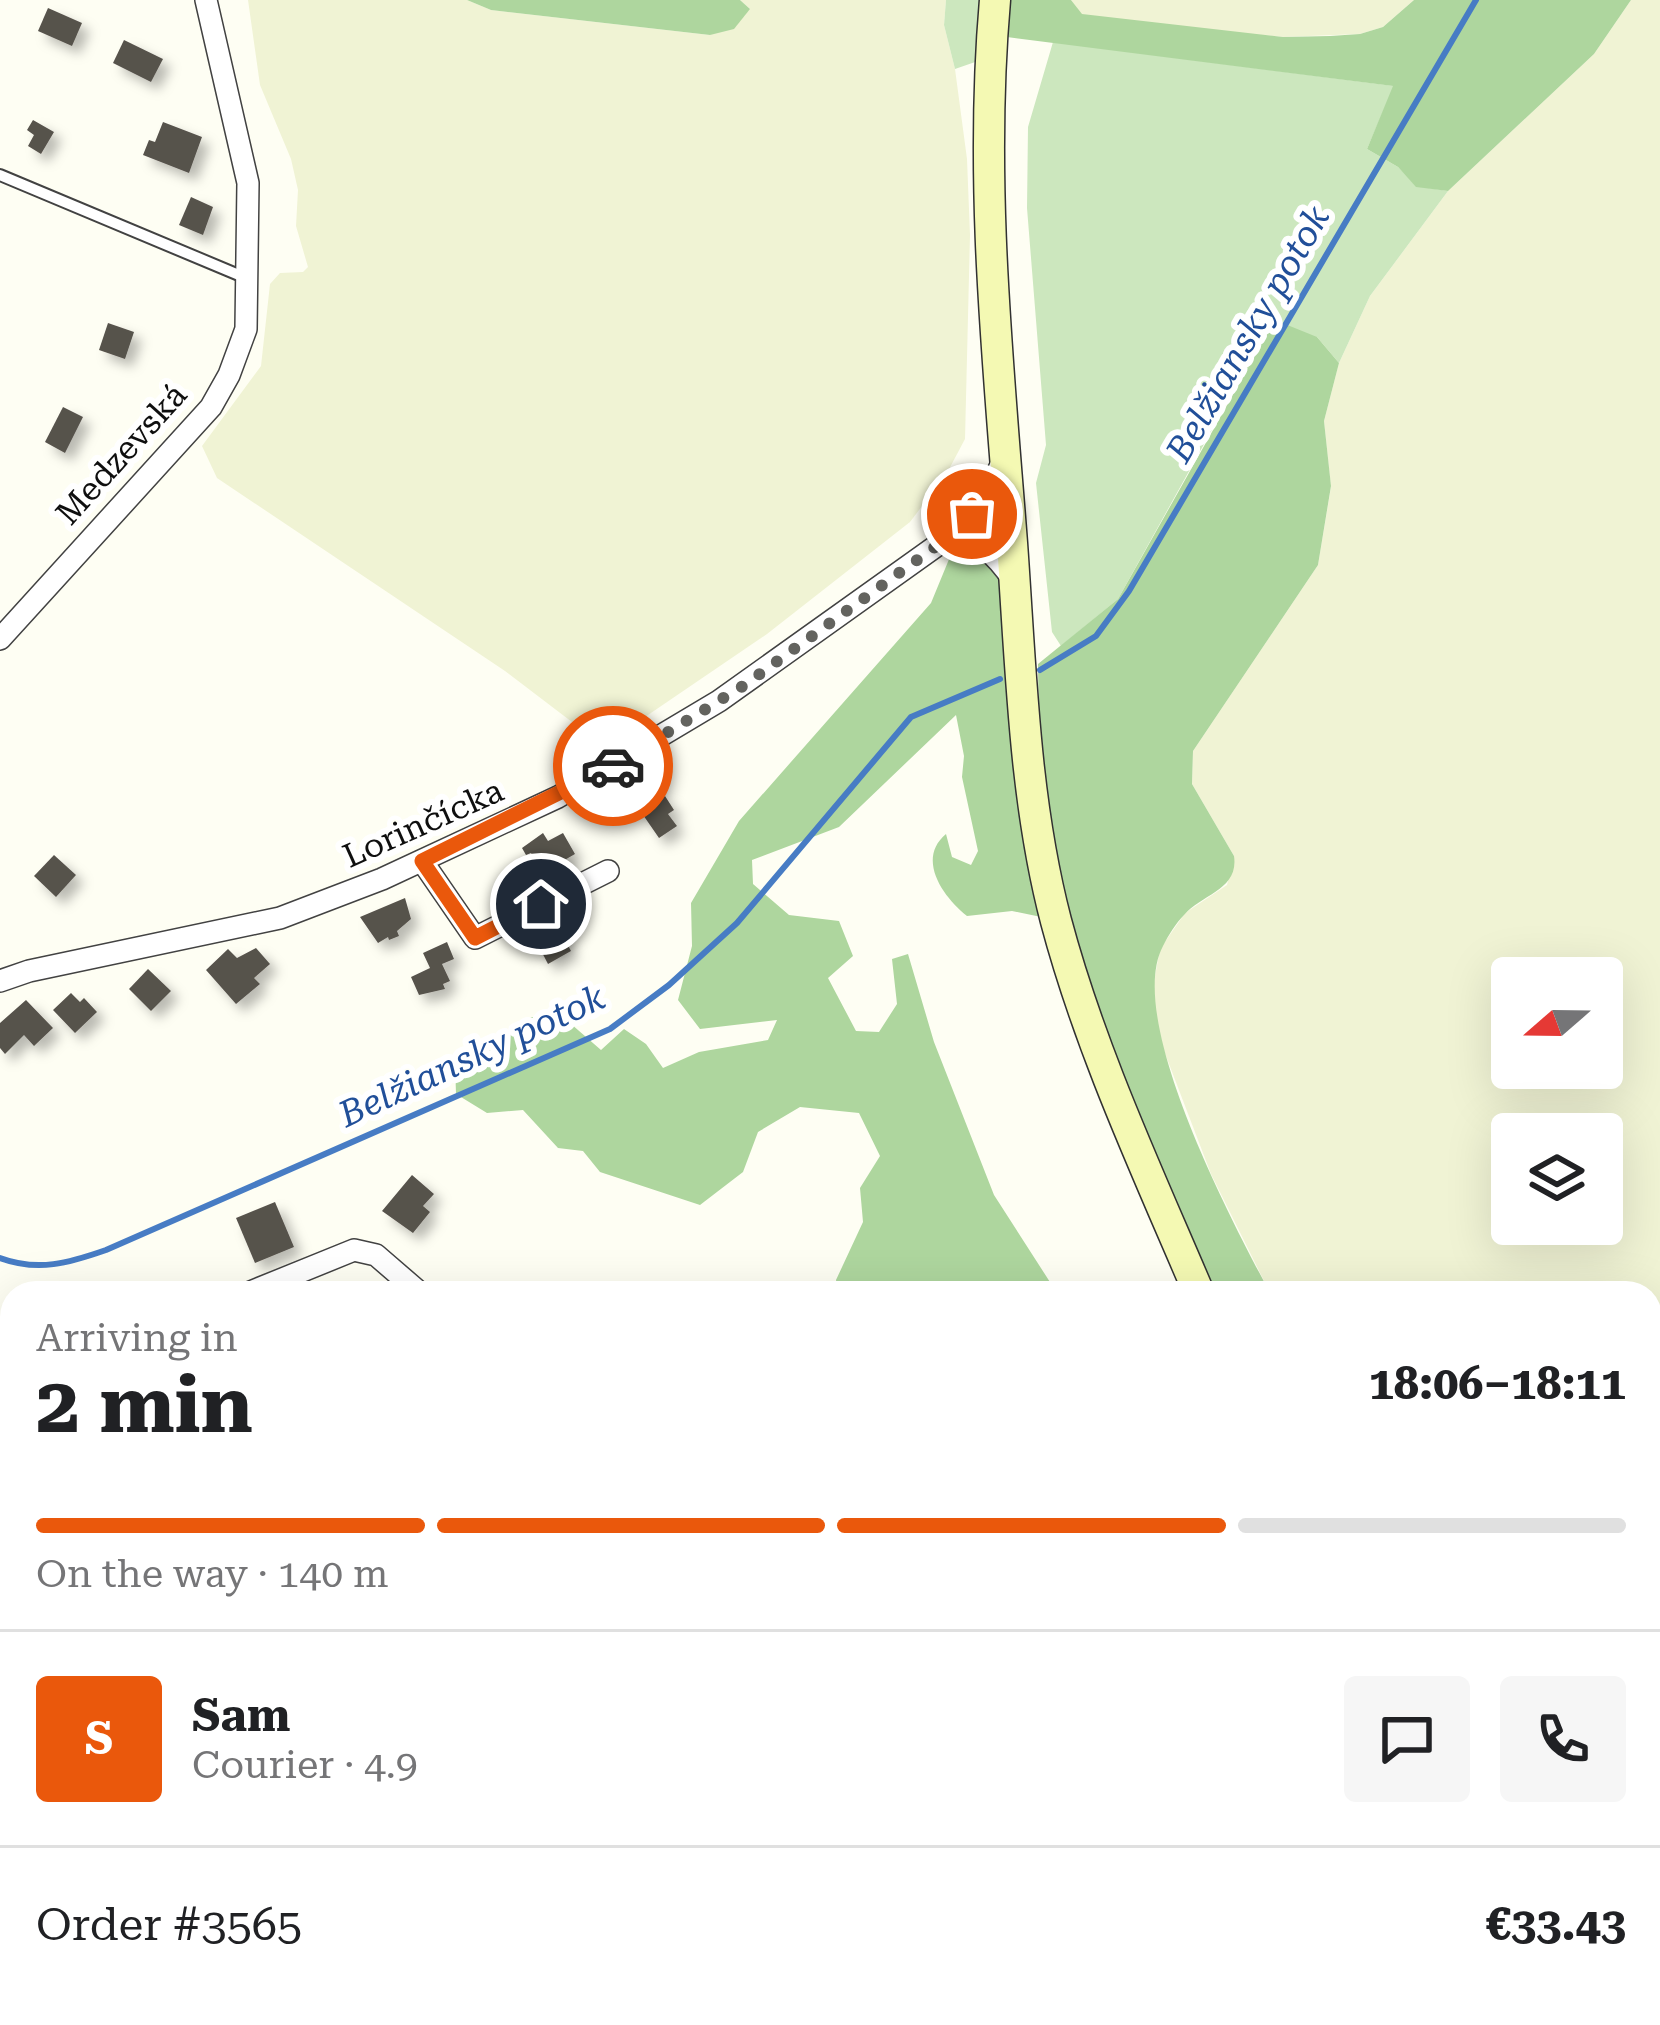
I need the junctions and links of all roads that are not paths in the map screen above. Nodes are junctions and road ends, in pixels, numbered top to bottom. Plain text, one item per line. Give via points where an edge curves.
1 (206, 0) edge
2 (995, 0) edge
3 (0, 175) edge
4 (246, 278) junction
5 (1005, 454) junction
6 (972, 514) junction
7 (1010, 519) junction
8 (957, 539) junction
9 (1015, 582) junction
10 (0, 639) edge
11 (422, 861) junction
12 (608, 871) dead end
13 (0, 981) edge
14 (278, 1281) edge
15 (406, 1281) edge
16 (1194, 1281) edge

1 - 4 street, Medzevská via 248,184
2 - 5 main road via 988,164
3 - 4 lane
4 - 10 street, Medzevská via 246,329 211,407
5 - 6 street
5 - 7 main road
6 - 7 street
6 - 8 street
7 - 8 street
7 - 9 main road
8 - 9 street via 993,555
8 - 11 street, Lorinčícka via 675,730
9 - 16 main road via 1055,917 1097,1049
11 - 12 street via 475,938
11 - 13 street, Lorinčícka via 280,918
14 - 15 street via 354,1250 376,1255

